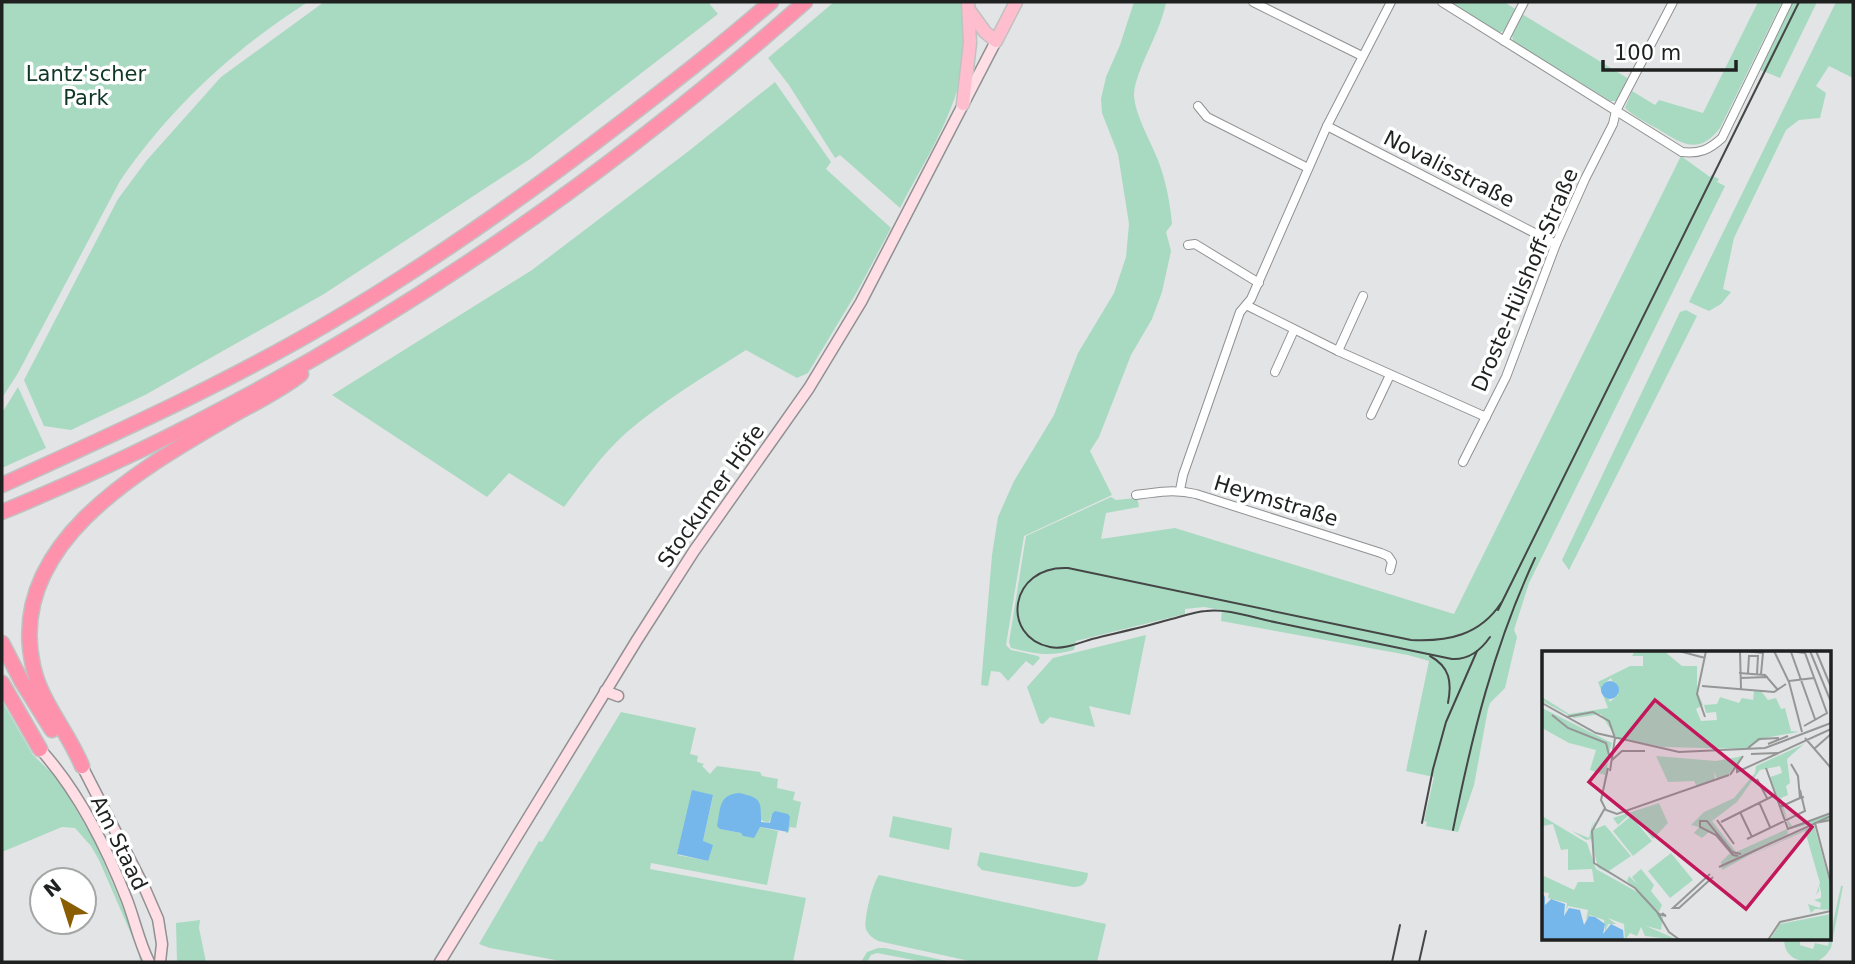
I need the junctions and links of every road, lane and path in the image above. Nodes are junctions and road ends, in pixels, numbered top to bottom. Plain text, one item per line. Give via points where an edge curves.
1 (771, 2) edge
2 (805, 2) edge
3 (1017, 2) edge
4 (1253, 2) edge
5 (1391, 2) edge
6 (1442, 2) edge
7 (1524, 2) edge
8 (1673, 2) edge
9 (1788, 2) edge
10 (969, 6) edge
11 (996, 41) junction
12 (1504, 41) junction
13 (1362, 56) junction
14 (964, 104) junction
15 (1198, 106) dead end
16 (1616, 111) junction
17 (1327, 126) junction
18 (1308, 168) junction
19 (1556, 244) junction
20 (1188, 245) dead end
21 (1259, 283) junction
22 (1363, 296) dead end
23 (1248, 306) junction
24 (1294, 330) junction
25 (333, 347) junction
26 (1338, 351) junction
27 (1213, 356) dead end
28 (1222, 361) junction
29 (1275, 372) dead end
30 (1390, 375) junction
31 (1371, 415) dead end
32 (1486, 417) junction
33 (1464, 462) dead end
34 (2, 485) edge
35 (1180, 491) junction
36 (1136, 495) dead end
37 (2, 513) edge
38 (1390, 570) dead end
39 (2, 643) edge
40 (2, 683) edge
41 (605, 691) junction
42 (618, 696) dead end
43 (40, 749) joint
44 (82, 766) junction
45 (161, 961) edge
46 (149, 962) edge
47 (440, 962) edge

1 - 34 highway via 545,181 391,286 136,425
2 - 25 highway via 658,125 559,200
3 - 11 main road
4 - 13 street
5 - 13 street
6 - 12 street
7 - 12 street
8 - 16 street, Droste-Hülshoff-Straße
9 - 16 street via 1722,138 1712,148 1682,152
10 - 11 main road via 985,33
10 - 14 main road
11 - 14 street, Stockumer Höfe
12 - 16 street
13 - 17 street
14 - 41 street, Stockumer Höfe via 861,302 822,366
15 - 18 street via 1207,117
16 - 19 street, Droste-Hülshoff-Straße via 1614,124
17 - 18 street
17 - 19 street, Novalisstraße
18 - 21 street
19 - 32 street, Droste-Hülshoff-Straße via 1519,345
20 - 21 street via 1195,244
21 - 23 street
22 - 26 street
23 - 24 street
23 - 28 street via 1240,312
24 - 26 street
24 - 29 street
25 - 37 highway via 169,436
25 - 44 highway via 298,377 136,477 55,550 33,597 29,641 37,684
26 - 30 street
27 - 28 street
28 - 35 street
30 - 31 street
30 - 32 street
32 - 33 street, Droste-Hülshoff-Straße
35 - 36 street, Heymstraße
35 - 38 street, Heymstraße via 1381,553 1392,562
39 - 44 highway via 46,721
40 - 43 highway
41 - 42 street
41 - 47 street, Stockumer Höfe
43 - 46 street, Am Staad via 55,765 103,844
44 - 45 street, Am Staad via 153,909 160,931

